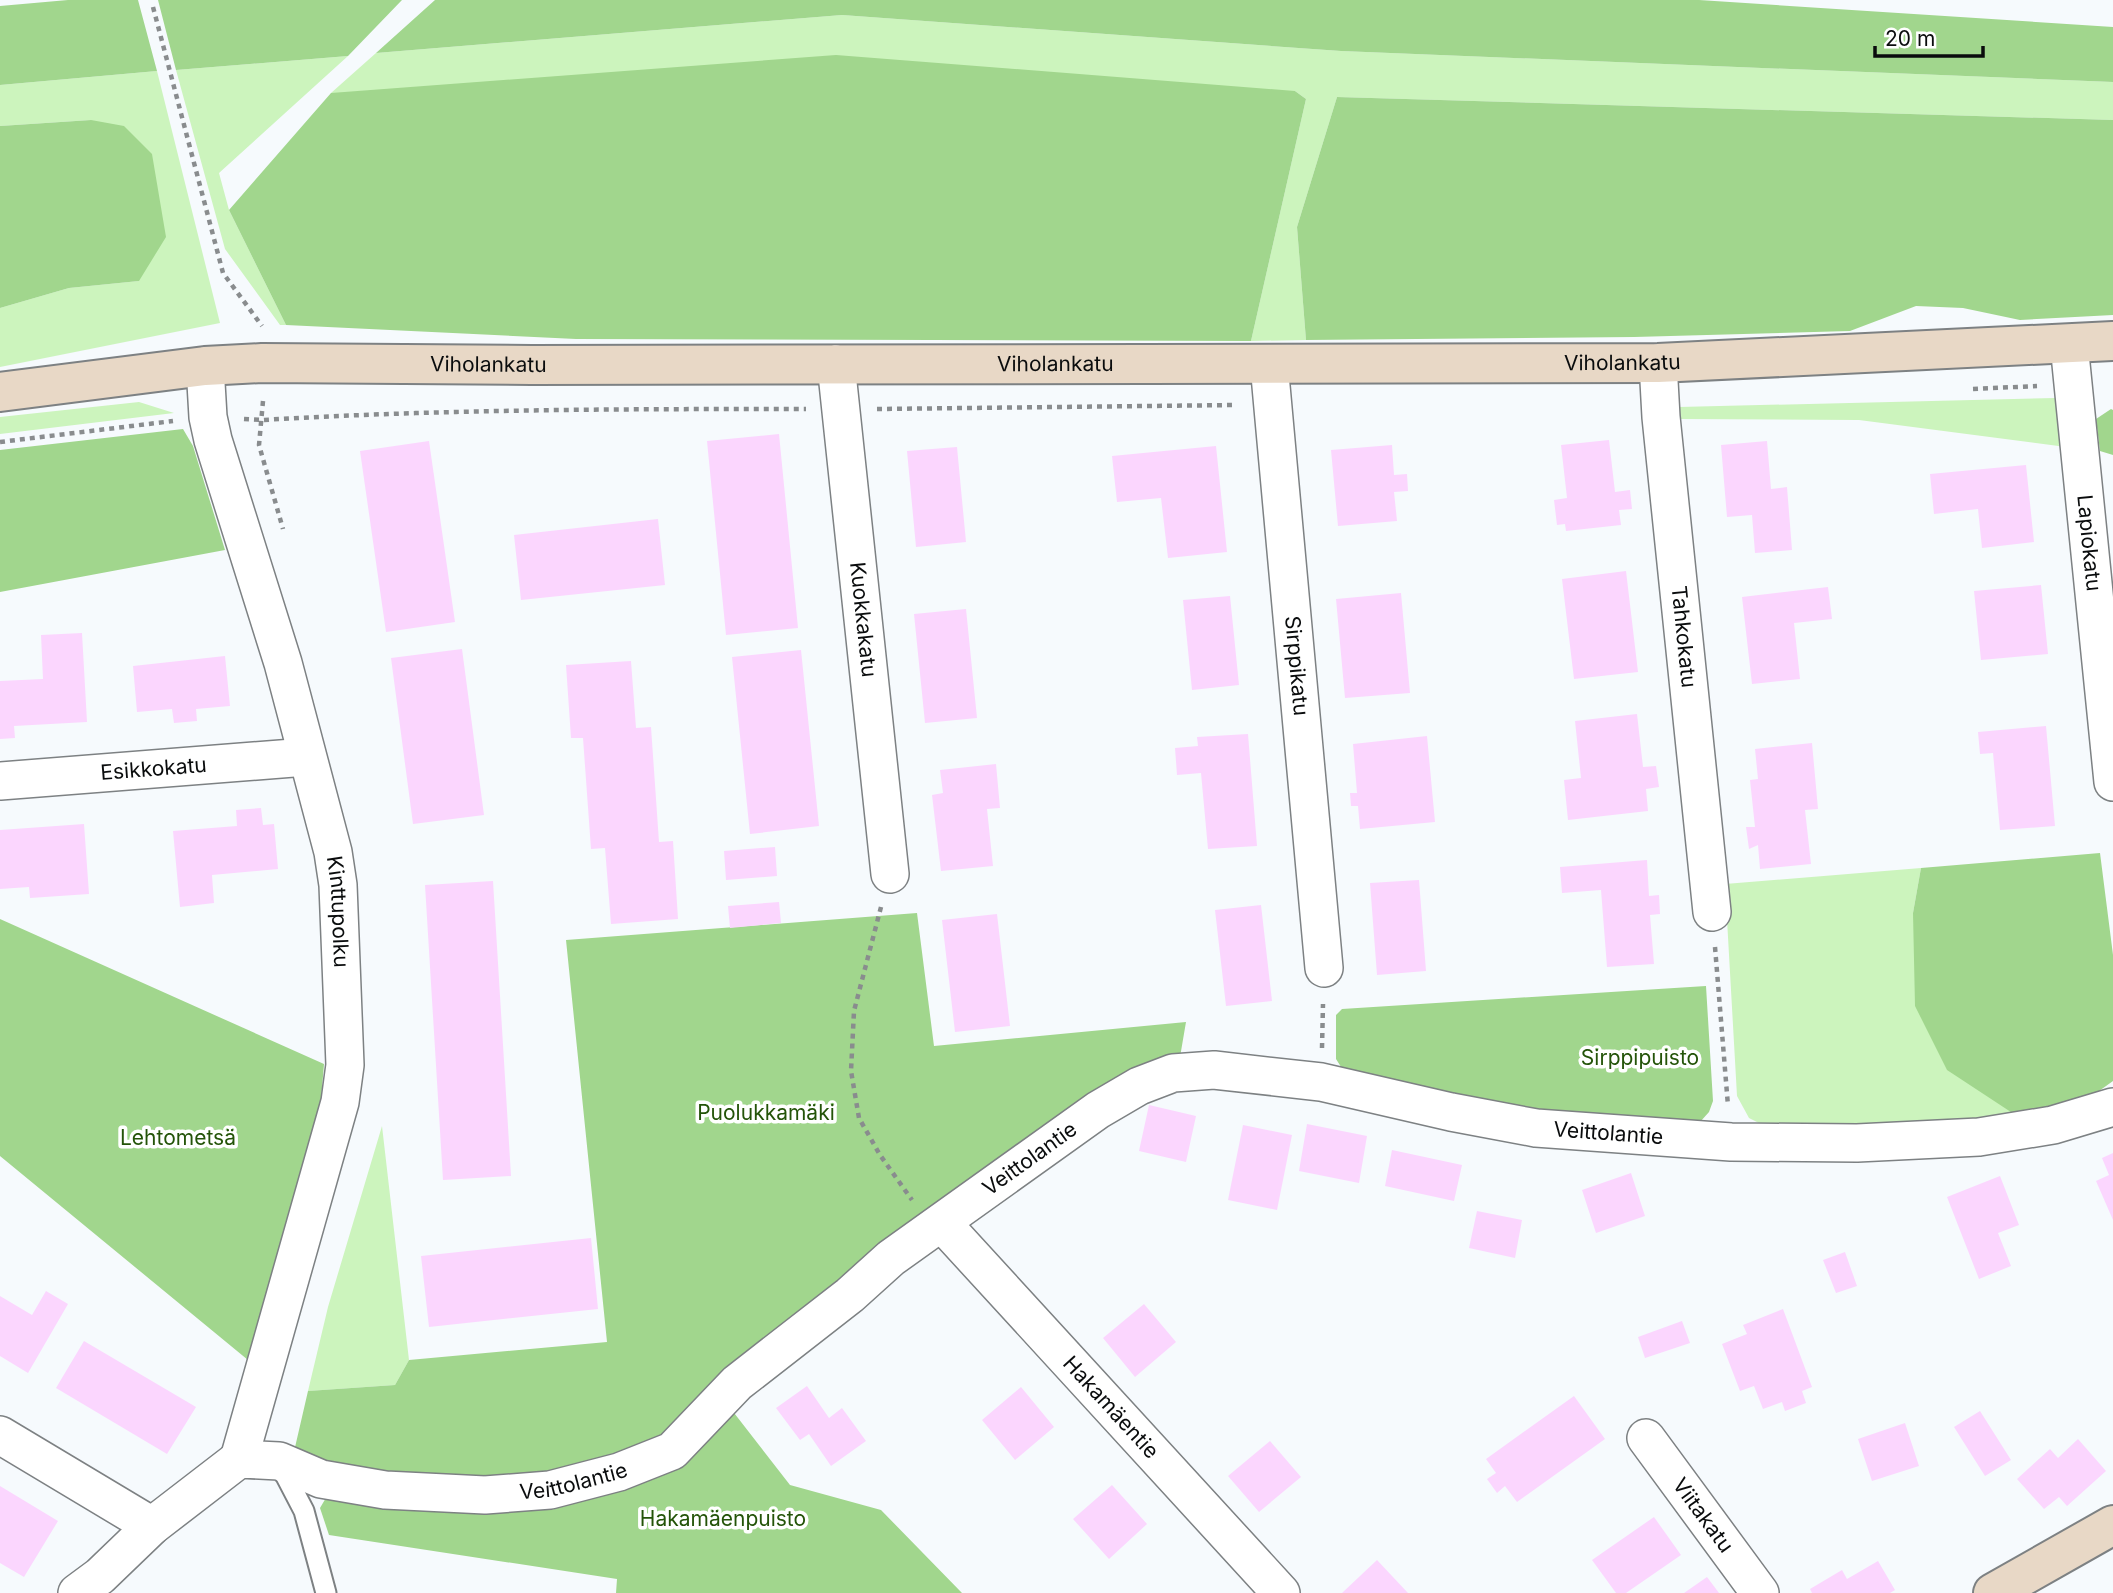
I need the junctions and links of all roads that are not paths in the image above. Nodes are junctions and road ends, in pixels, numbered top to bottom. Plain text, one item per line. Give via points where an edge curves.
1 (2113, 341) edge
2 (2069, 344) junction
3 (1658, 363) junction
4 (836, 364) junction
5 (1269, 364) junction
6 (205, 366) junction
7 (0, 392) edge
8 (306, 757) junction
9 (0, 781) edge
10 (2113, 782) edge
11 (890, 874) road end
12 (1712, 912) road end
13 (1324, 968) road end
14 (2113, 1107) edge
15 (940, 1224) junction
16 (0, 1435) edge
17 (1646, 1438) dead end
18 (239, 1459) junction
19 (279, 1461) junction
20 (2113, 1525) edge
21 (152, 1526) junction
22 (77, 1593) edge
23 (327, 1593) edge
24 (1281, 1593) edge
25 (1760, 1593) edge
26 (1993, 1593) edge

1 - 2 main road, Viholankatu
2 - 3 main road, Viholankatu
2 - 10 street, Lapiokatu
3 - 5 main road, Viholankatu
3 - 12 street, Tahkokatu
4 - 5 main road, Viholankatu
4 - 6 main road, Viholankatu
4 - 11 street, Kuokkakatu
5 - 13 street, Sirppikatu
6 - 7 main road, Viholankatu
6 - 8 street, Kinttupolku via 213,440 283,663
8 - 9 street, Esikkokatu
8 - 18 street, Kinttupolku via 338,885 345,1065 340,1102
14 - 15 street, Veittolantie via 2053,1125 1979,1137 1857,1143 1731,1142 1535,1128 1321,1082 1214,1070 1173,1073 1098,1110
15 - 19 street, Veittolantie via 737,1383 672,1451 619,1472 550,1490 485,1495 385,1490 321,1479
15 - 24 street, Hakamäentie
16 - 21 street
17 - 25 street, Viitakatu
18 - 19 street, Veittolantie
18 - 21 street
19 - 23 lane via 304,1511
20 - 26 main road
21 - 22 street

